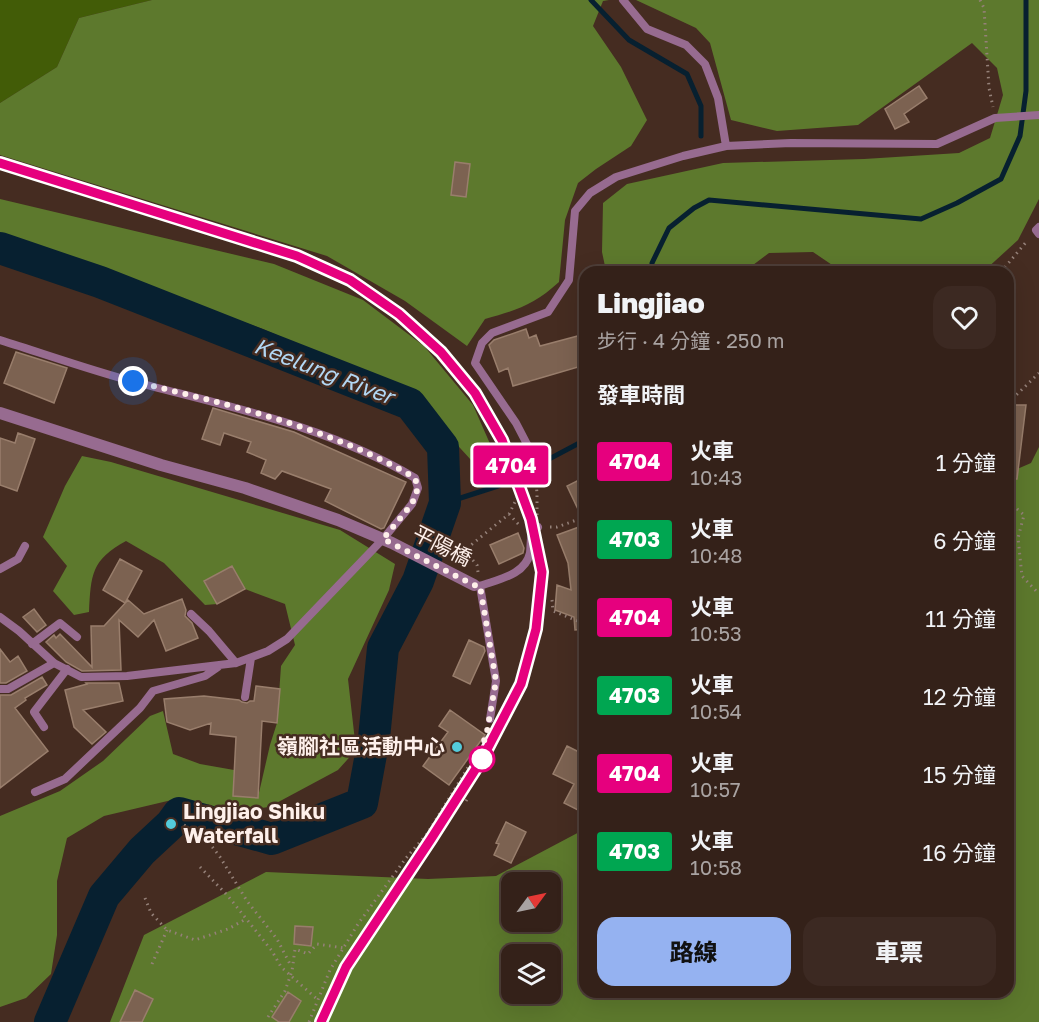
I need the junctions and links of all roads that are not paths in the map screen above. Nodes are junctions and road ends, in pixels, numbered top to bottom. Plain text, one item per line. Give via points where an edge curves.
1 (623, 0) edge
2 (1039, 115) edge
3 (726, 146) junction
4 (0, 340) edge
5 (0, 413) edge
6 (530, 448) road end
7 (538, 524) road end
8 (388, 541) junction
9 (25, 546) dead end
10 (0, 569) edge
11 (477, 585) junction
12 (191, 614) dead end
13 (0, 617) edge
14 (77, 637) dead end
15 (32, 644) junction
16 (251, 658) junction
17 (54, 663) junction
18 (236, 663) junction
19 (220, 665) junction
20 (67, 669) junction
21 (0, 689) edge
22 (245, 697) dead end
23 (490, 719) road end
24 (44, 727) dead end
25 (35, 792) dead end

1 - 3 lane via 647,29 686,45 705,64 718,98
2 - 3 lane via 995,118 937,144
3 - 6 lane via 616,177 590,192 575,211 569,280 548,312 492,333 482,343 475,363
4 - 8 lane via 133,381 248,410 386,460 415,478 418,488
5 - 8 street, 平陽橋 via 245,488
7 - 11 lane via 530,536 527,563 513,575
8 - 11 street, 平陽橋
8 - 16 lane via 286,639
9 - 10 lane via 18,559
11 - 23 lane via 496,681
12 - 18 lane
13 - 15 lane
14 - 15 lane via 60,623
15 - 17 lane
16 - 18 lane
16 - 22 lane
17 - 20 lane
17 - 21 lane via 9,689
18 - 19 lane
19 - 20 lane via 127,676 81,676
19 - 25 lane via 205,676 153,691 65,778
20 - 24 lane via 34,712

